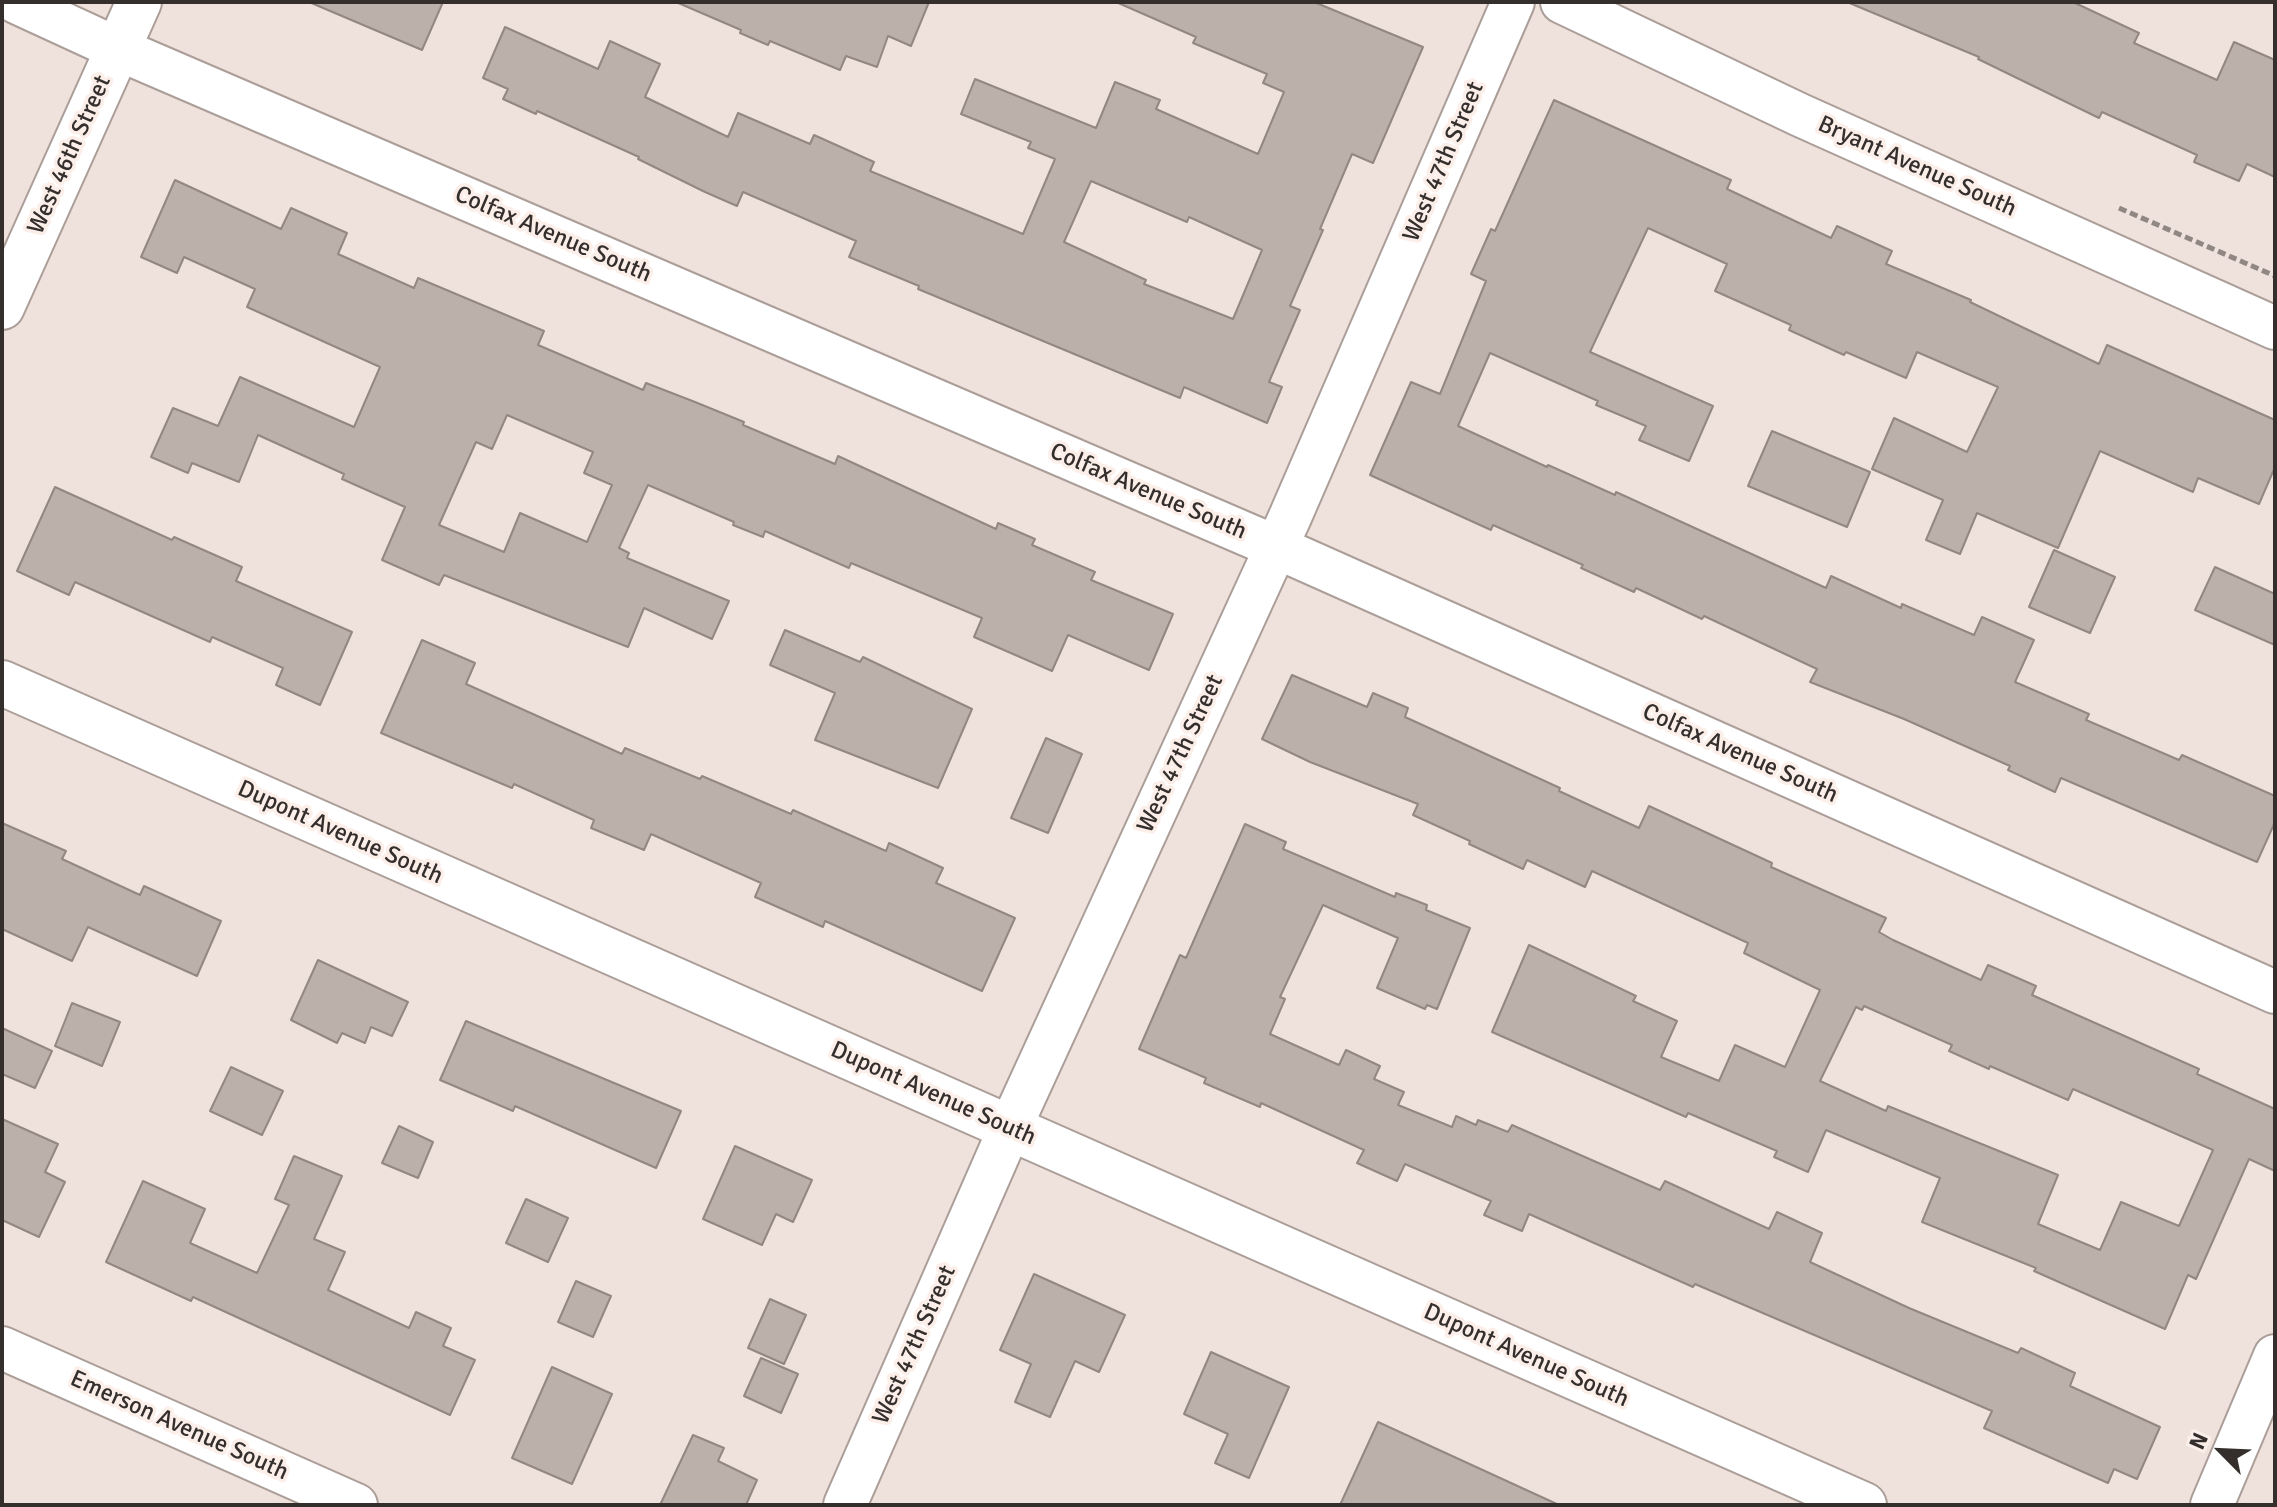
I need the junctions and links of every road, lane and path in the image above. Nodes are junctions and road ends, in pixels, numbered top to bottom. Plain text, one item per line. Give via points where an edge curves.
1 (16, 2) edge
2 (139, 2) edge
3 (1513, 2) edge
4 (1562, 2) edge
5 (118, 49) junction
6 (2, 307) edge
7 (2275, 328) edge
8 (1276, 547) junction
9 (2, 683) edge
10 (2275, 992) edge
11 (1010, 1128) junction
12 (2, 1348) edge
13 (2275, 1356) edge
14 (356, 1505) edge
15 (845, 1505) edge
16 (1864, 1505) edge
17 (2212, 1505) edge

1 - 5 street, Colfax Avenue South
2 - 5 street, West 46th Street
3 - 8 street, West 47th Street
4 - 7 street, Bryant Avenue South
5 - 6 street, West 46th Street
5 - 8 street, Colfax Avenue South
8 - 10 street, Colfax Avenue South
8 - 11 street, West 47th Street
9 - 11 street, Dupont Avenue South
11 - 15 street, West 47th Street
11 - 16 street, Dupont Avenue South
12 - 14 street, Emerson Avenue South
13 - 17 street

